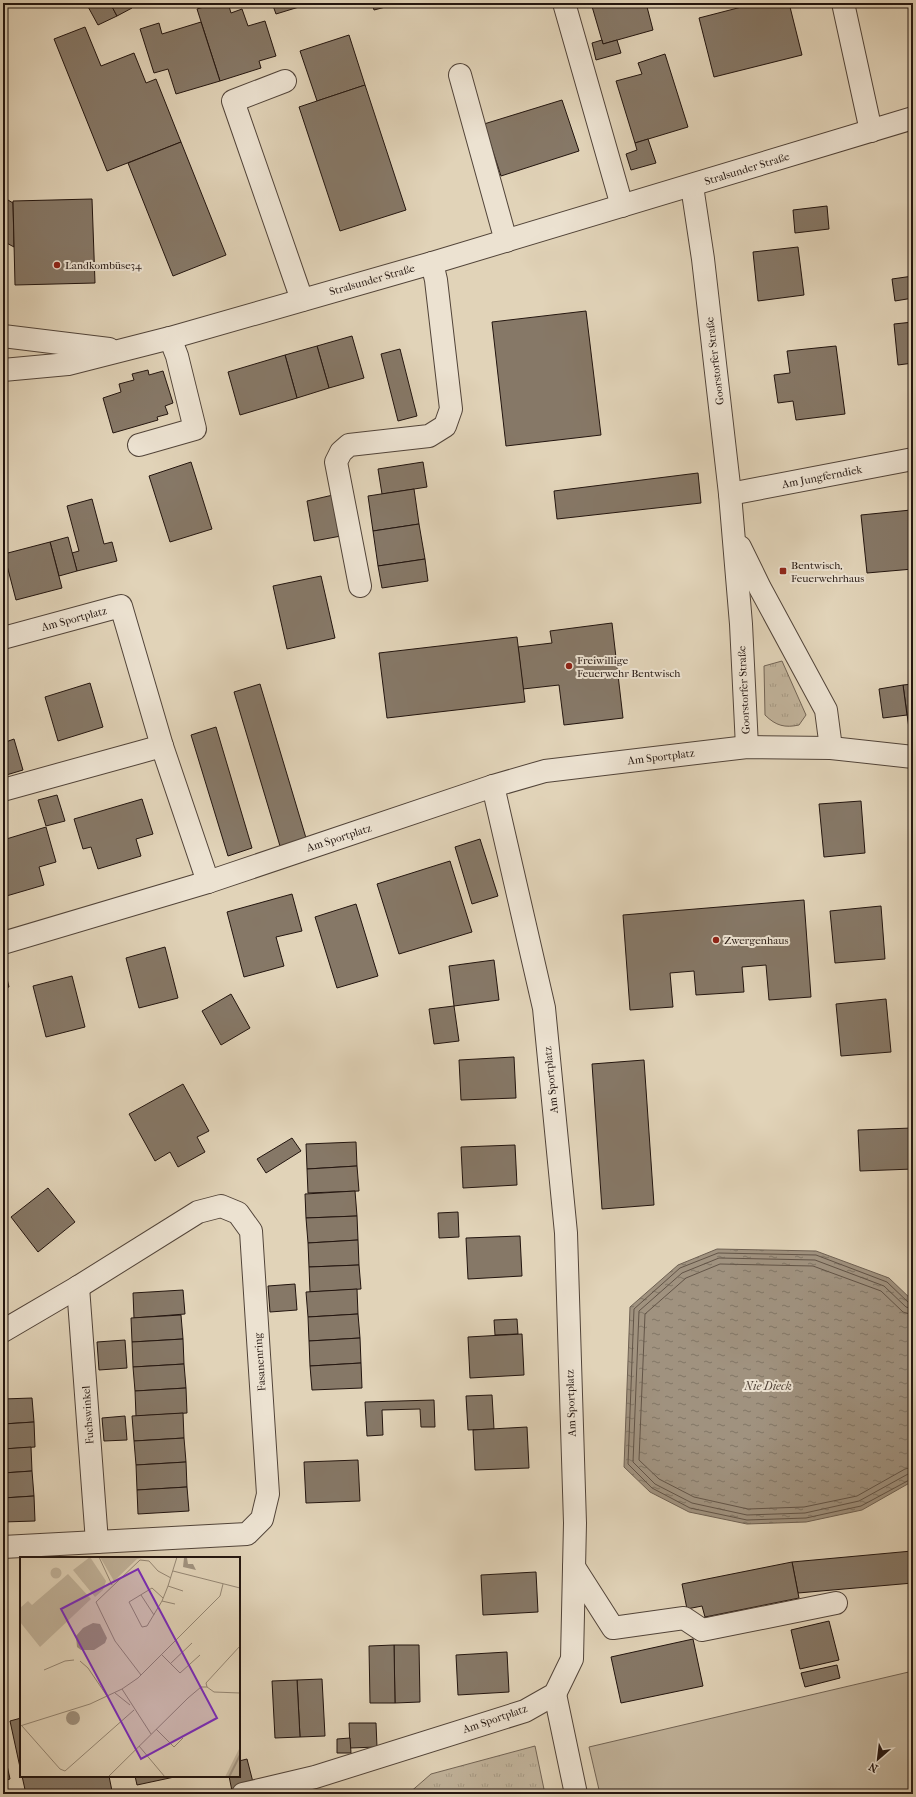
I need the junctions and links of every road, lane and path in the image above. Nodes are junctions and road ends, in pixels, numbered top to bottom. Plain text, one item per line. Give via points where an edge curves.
1 (564, 3) edge
2 (843, 3) edge
3 (460, 75) dead end
4 (284, 81) dead end
5 (913, 118) edge
6 (871, 131) junction
7 (692, 186) junction
8 (622, 206) junction
9 (506, 241) junction
10 (432, 263) junction
11 (302, 300) junction
12 (3, 336) edge
13 (170, 338) junction
14 (120, 351) junction
15 (3, 370) edge
16 (139, 445) dead end
17 (913, 459) edge
18 (730, 494) junction
19 (734, 537) junction
20 (360, 586) dead end
21 (3, 638) edge
22 (162, 746) junction
23 (747, 747) junction
24 (831, 748) junction
25 (913, 757) edge
26 (493, 786) junction
27 (3, 790) edge
28 (208, 882) junction
29 (3, 943) edge
30 (78, 1287) junction
31 (3, 1331) edge
32 (97, 1542) junction
33 (3, 1547) edge
34 (574, 1567) junction
35 (836, 1603) dead end
36 (555, 1694) junction
37 (315, 1786) edge
38 (243, 1794) edge
39 (576, 1794) edge

1 - 8 street
2 - 6 street
3 - 9 street
4 - 11 street via 233,100
5 - 6 street, Stralsunder Straße
6 - 7 street, Stralsunder Straße
7 - 8 street, Stralsunder Straße
7 - 18 street, Goorstorfer Straße
8 - 9 street, Stralsunder Straße
9 - 10 street, Stralsunder Straße
10 - 11 street, Stralsunder Straße
10 - 20 street via 451,409 444,426 429,436 349,445 341,452 336,462
11 - 13 street, Stralsunder Straße
12 - 14 street, Stralsunder Straße
13 - 14 street, Stralsunder Straße
13 - 16 street via 195,429
14 - 15 street, Stralsunder Straße via 68,364
17 - 18 street, Am Jungferndiek
18 - 19 street, Goorstorfer Straße
19 - 23 street, Goorstorfer Straße
19 - 24 street, Goorstorfer Straße via 826,710
21 - 22 street, Am Sportplatz via 121,606
22 - 27 street
22 - 28 street, Am Sportplatz
23 - 24 street, Am Sportplatz
23 - 26 street, Am Sportplatz via 545,771
24 - 25 street
26 - 28 street, Am Sportplatz
26 - 34 street, Am Sportplatz via 544,1008 566,1233 575,1523
28 - 29 street, Am Sportplatz
30 - 31 street, Fasanenring
30 - 32 street, Fuchswinkel
30 - 32 street, Fasanenring via 198,1212 221,1206 238,1213 251,1231 268,1494 262,1519 247,1534
32 - 33 street, Fasanenring
34 - 35 street via 613,1628 684,1618 702,1630
34 - 36 street, Am Sportplatz via 572,1659
36 - 37 street, Am Sportplatz via 525,1711
36 - 39 street
37 - 38 street, Am Sportplatz

